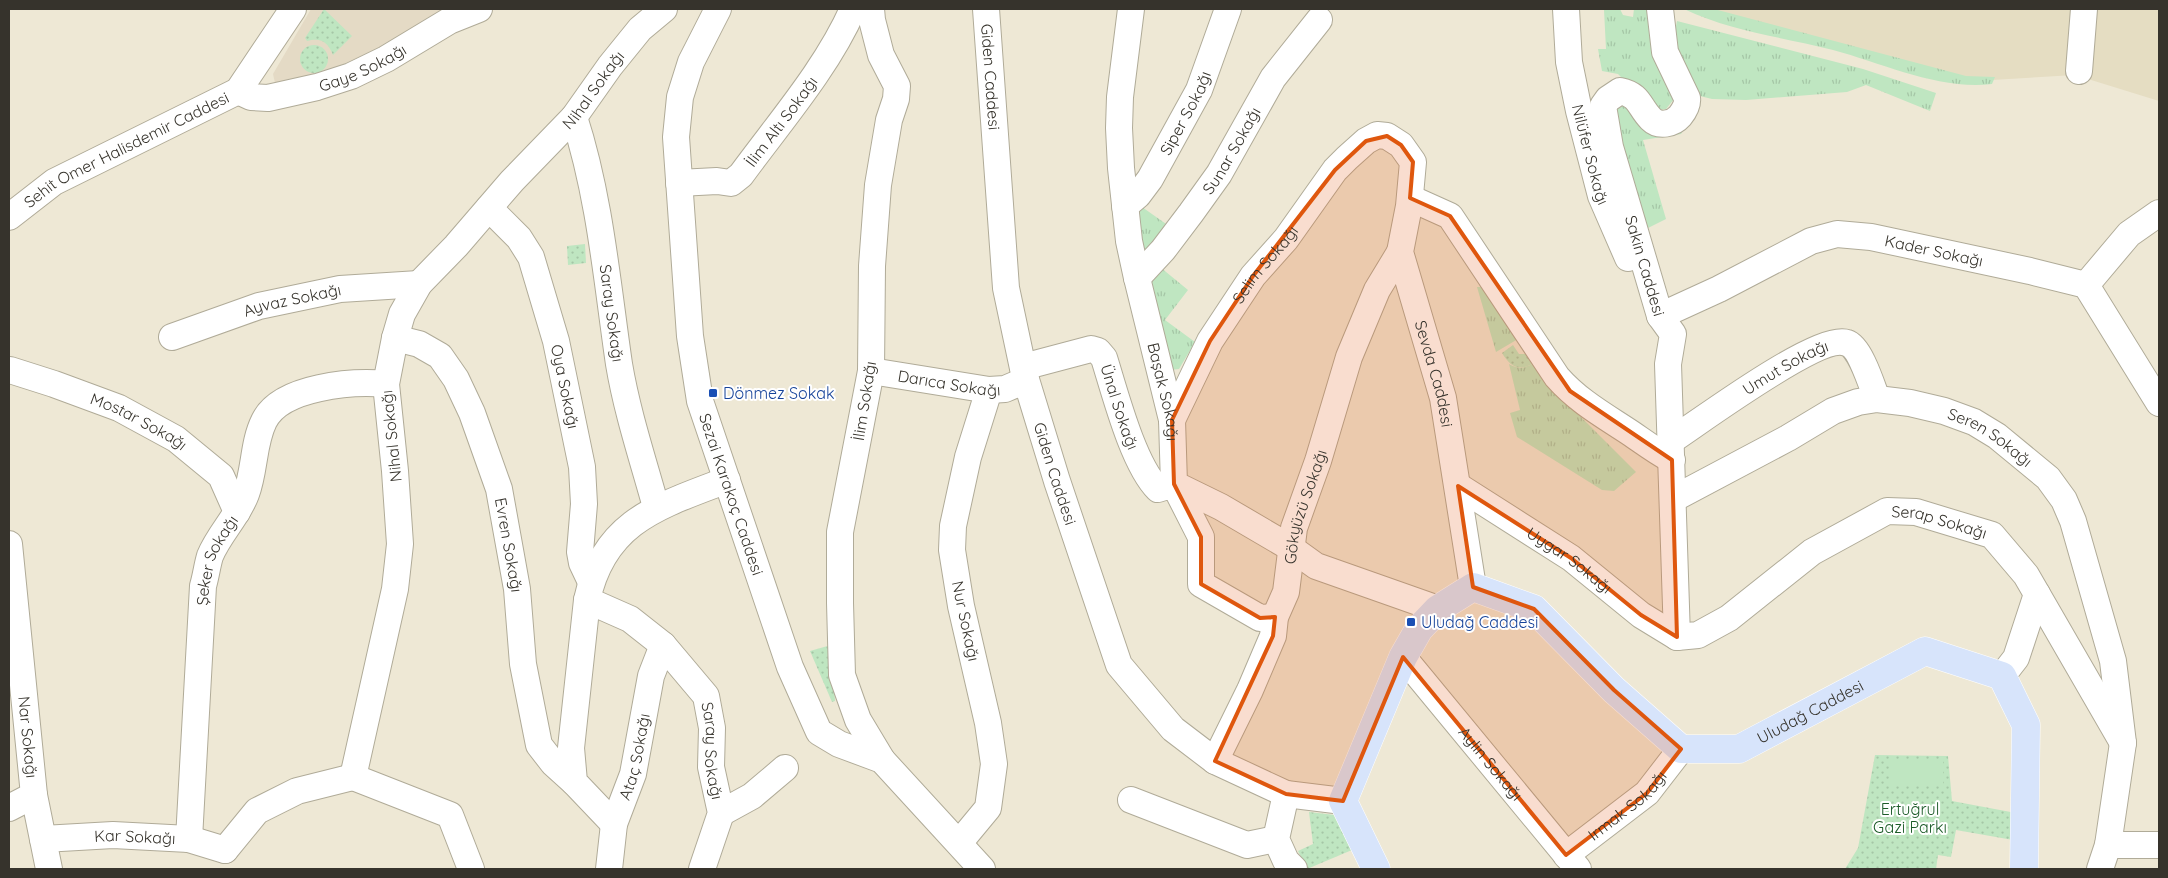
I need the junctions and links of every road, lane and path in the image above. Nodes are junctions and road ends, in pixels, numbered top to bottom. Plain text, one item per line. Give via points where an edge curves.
1 (293, 9) edge
2 (479, 9) edge
3 (664, 9) edge
4 (718, 9) edge
5 (853, 9) edge
6 (871, 9) edge
7 (986, 9) edge
8 (1131, 9) edge
9 (1228, 9) edge
10 (1566, 9) edge
11 (1660, 9) edge
12 (2084, 9) edge
13 (1319, 20) dead end
14 (2079, 72) dead end
15 (238, 92) junction
16 (574, 117) junction
17 (1386, 136) joint
18 (679, 183) junction
19 (1410, 198) junction
20 (1125, 206) junction
21 (489, 208) junction
22 (2159, 213) edge
23 (9, 217) edge
24 (1400, 252) junction
25 (1136, 278) junction
26 (419, 284) junction
27 (2086, 285) junction
28 (1660, 316) junction
29 (172, 337) dead end
30 (395, 338) junction
31 (871, 371) junction
32 (9, 374) edge
33 (1024, 374) junction
34 (386, 384) junction
35 (989, 390) junction
36 (1877, 399) junction
37 (2159, 403) edge
38 (1172, 420) junction
39 (1672, 450) junction
40 (727, 480) junction
41 (1174, 484) junction
42 (1458, 486) junction
43 (1673, 499) junction
44 (656, 507) junction
45 (237, 512) junction
46 (9, 544) edge
47 (1291, 548) junction
48 (1473, 586) junction
49 (589, 591) junction
50 (2037, 594) junction
51 (1438, 608) junction
52 (1275, 617) junction
53 (1678, 637) junction
54 (663, 645) junction
55 (1403, 657) junction
56 (2002, 676) junction
57 (2123, 743) junction
58 (1681, 749) junction
59 (882, 760) junction
60 (1215, 761) junction
61 (785, 768) dead end
62 (353, 777) junction
63 (574, 782) junction
64 (1286, 794) junction
65 (34, 795) junction
66 (1130, 800) dead end
67 (1343, 801) junction
68 (9, 808) edge
69 (721, 813) junction
70 (614, 824) junction
71 (43, 839) junction
72 (189, 839) junction
73 (1276, 840) junction
74 (959, 843) junction
75 (2108, 845) junction
76 (2159, 845) edge
77 (224, 860) edge
78 (1572, 862) edge
79 (49, 869) edge
80 (471, 869) edge
81 (609, 869) edge
82 (702, 869) edge
83 (982, 869) edge
84 (1294, 869) edge
85 (1376, 869) edge
86 (2024, 869) edge
87 (2100, 869) edge

1 - 15 street, Sehit Omer Halisdemir Caddesi
2 - 15 street, Gaye Sokağı via 449,21 351,76 268,98
3 - 16 street, Nihal Sokağı via 640,29
4 - 18 street, Sezai Karakoç Caddesi via 691,62 680,96 676,137
5 - 18 street, İlim Altı Sokağı via 844,29 802,93 741,175 731,183
6 - 31 street, İlim Sokağı via 880,55 897,86 878,185 872,266
7 - 33 street, Giden Caddesi via 1006,288
8 - 20 street, Başak Sokağı via 1119,128
9 - 20 street, Siper Sokağı via 1199,90 1150,179 1138,196
10 - 28 street, Nilüfer Sokağı via 1569,62 1601,196 1628,258
11 - 28 street, Sakin Caddesi via 1665,52 1687,98 1683,113 1674,121 1657,122 1651,119 1635,97 1620,91 1603,106 1610,147
12 - 14 street
13 - 25 street, Sunar Sokağı via 1273,78 1219,174 1163,250
15 - 23 street, Sehit Omer Halisdemir Caddesi via 54,182
16 - 21 street, Nihal Sokağı
16 - 44 street, Saray Sokağı via 594,198 611,291 620,366
17 - 19 street, Sevda Caddesi via 1401,145 1413,162
17 - 38 street, Selim Sokağı via 1366,141 1335,170 1286,240 1253,276 1210,341
18 - 40 street, Sezai Karakoç Caddesi via 690,336 699,392
19 - 24 street, Sevda Caddesi
19 - 39 street via 1450,216 1557,377 1570,391 1652,450
20 - 25 street, Başak Sokağı
21 - 26 street, Nihal Sokağı
21 - 49 street, Oya Sokağı via 519,238 531,257 556,341 582,467 584,504 580,552
22 - 27 street via 2129,234
24 - 42 street, Sevda Caddesi via 1443,398
24 - 47 street, Gökyüzü Sokağı via 1377,290 1349,357 1294,528
25 - 38 street, Başak Sokağı
26 - 29 street, Ayvaz Sokağı via 340,289 259,306
26 - 30 street, Nihal Sokağı via 402,314
27 - 28 street, Kader Sokağı via 1871,237 1837,234 1811,241
27 - 37 street
28 - 39 street, Sakin Caddesi via 1673,334 1668,364
30 - 34 street, Nihal Sokağı
30 - 63 street, Evren Sokağı via 419,344 440,356 456,379 472,413 499,489 517,589 522,664 539,745
31 - 35 street, Darıca Sokağı
31 - 59 street, İlim Sokağı via 840,532 842,675 858,720
32 - 45 street, Mostar Sokağı via 54,384 119,408 176,438 221,476
33 - 35 street, Darıca Sokağı via 1005,389
33 - 41 street, Ünal Sokağı via 1091,349 1098,351 1104,358 1126,429 1150,481 1158,489
33 - 60 street, Giden Caddesi via 1119,666 1173,729
34 - 45 street, Şeker Sokağı via 344,384 295,395 278,405 265,419 257,439 251,478
34 - 62 street, Nihal Sokağı via 400,544 395,589
35 - 74 street, Nur Sokağı via 968,457 952,550 994,764 988,808
36 - 39 street, Umut Sokağı via 1857,351 1849,343 1839,341 1785,365
36 - 43 street, Seren Sokağı via 1858,402 1833,412
36 - 57 street, Seren Sokağı via 1910,403 1974,422 2025,457 2048,478 2064,500 2113,661
38 - 41 street, Başak Sokağı
39 - 43 street, Sakin Caddesi
40 - 44 street, Oya Sokağı
40 - 59 street, Sezai Karakoç Caddesi via 790,667 819,732 839,744
41 - 47 street
41 - 52 street via 1201,537 1201,584 1260,618
42 - 48 street, Sevda Caddesi
42 - 53 street, Uygar Sokağı via 1571,558 1641,615
43 - 53 street, Sakin Caddesi
44 - 49 street, Oya Sokağı via 611,544 598,562
45 - 72 street, Şeker Sokağı via 210,556 203,586
46 - 65 street, Nar Sokağı
47 - 51 street via 1316,566
47 - 52 street, Gökyüzü Sokağı via 1286,592
48 - 51 main road
48 - 58 main road via 1534,609 1614,690
49 - 54 street, Saray Sokağı
49 - 63 street, Oya Sokağı via 570,748
50 - 53 street, Serap Sokağı via 2026,575 1992,535 1916,512 1886,511 1812,552 1729,618 1698,635
50 - 56 street via 2016,658
50 - 57 street, Serap Sokağı
51 - 55 main road via 1419,628
52 - 60 street, Gökyüzü Sokağı via 1274,636
54 - 69 street, Saray Sokağı via 706,696 712,728 711,767
54 - 70 street, Ataç Sokağı via 650,676 633,774
55 - 67 main road
55 - 78 street, Aylin Sokağı
56 - 58 main road, Uludağ Caddesi via 1925,651 1739,749
56 - 86 main road via 2026,725
57 - 75 street, Seren Sokağı
58 - 78 street, Irmak Sokağı via 1647,793
59 - 74 street, Sezai Karakoç Caddesi
60 - 64 street, Giden Caddesi
61 - 69 street via 752,796
62 - 77 street via 297,791 257,811
62 - 80 street via 450,816
63 - 70 street
64 - 67 street, Giden Caddesi
64 - 73 street
65 - 68 street
65 - 71 street, Nar Sokağı
66 - 73 street via 1247,845
67 - 85 main road
69 - 82 street, Saray Sokağı
70 - 81 street, Ataç Sokağı
71 - 72 street, Kar Sokağı via 113,835
71 - 79 street, Nar Sokağı
72 - 77 street, Kar Sokağı
73 - 84 street via 1286,861
74 - 83 street, Sezai Karakoç Caddesi
75 - 76 street
75 - 87 street, Seren Sokağı

